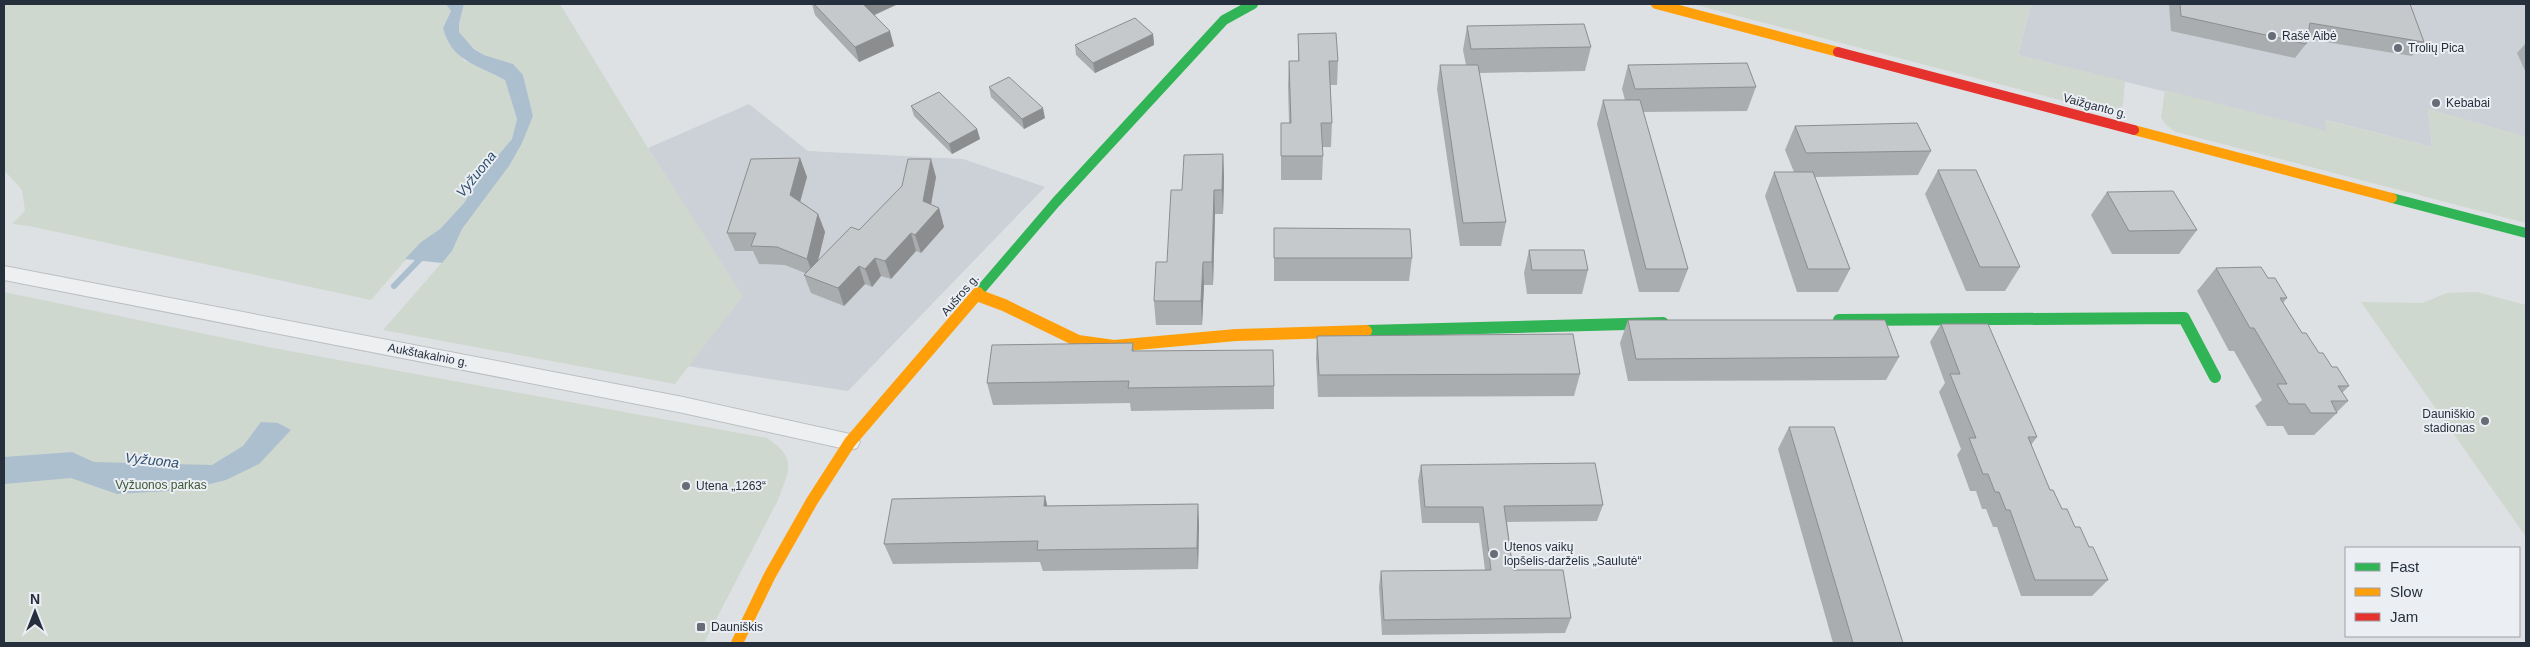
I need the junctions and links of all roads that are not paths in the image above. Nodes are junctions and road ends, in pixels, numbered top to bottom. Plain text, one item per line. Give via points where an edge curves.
1 (1253, 4) edge
2 (1656, 4) edge
3 (2526, 233) edge
4 (4, 273) edge
5 (977, 296) junction
6 (1828, 320) edge
7 (1676, 322) edge
8 (2214, 377) dead end
9 (850, 442) junction
10 (737, 643) edge

1 - 5 street, Aušros g. via 1224,20 1056,202
2 - 3 street, Vaižganto g.
4 - 9 street, Aukštakalnio g. via 673,403
5 - 7 street via 1004,305 1078,342 1114,346 1236,335
5 - 9 street, Aušros g.
6 - 8 street via 2184,318
9 - 10 street, Aušros g. via 774,567

